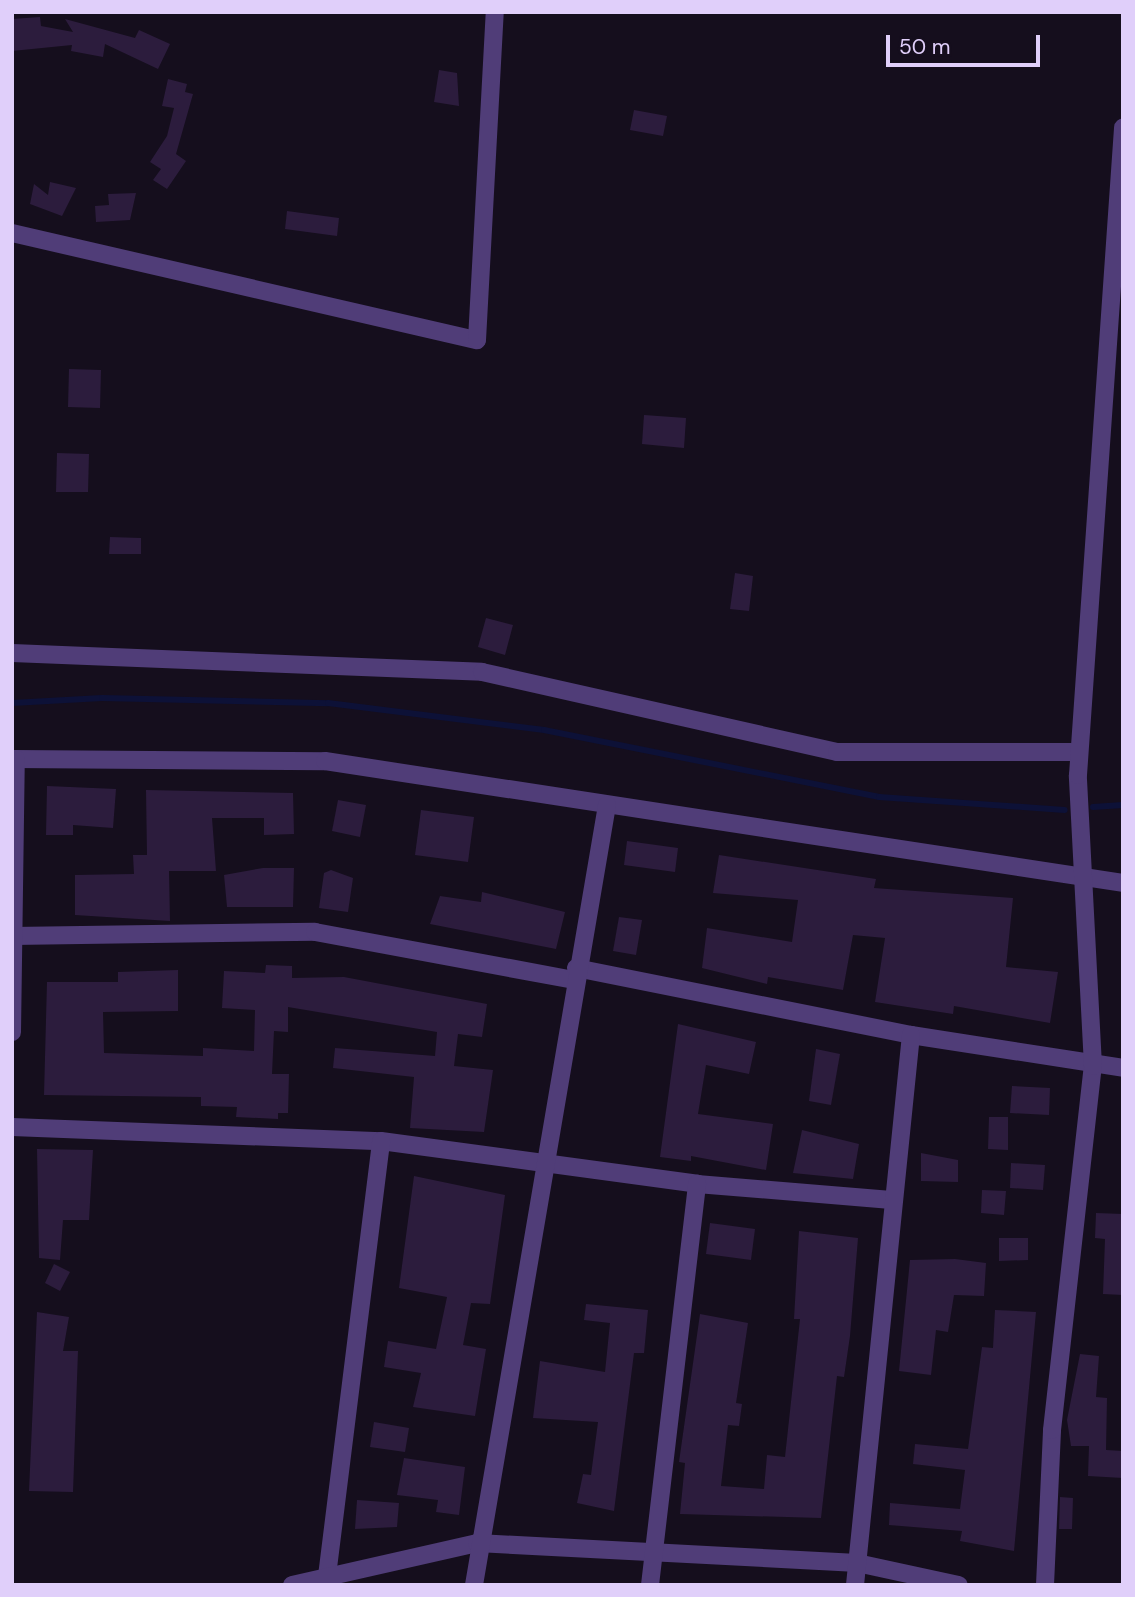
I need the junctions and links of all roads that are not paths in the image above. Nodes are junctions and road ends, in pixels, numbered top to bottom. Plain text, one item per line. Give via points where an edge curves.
1 (495, 12) edge
2 (1123, 128) edge
3 (12, 233) edge
4 (12, 653) edge
5 (1079, 752) junction
6 (14, 759) edge
7 (607, 805) junction
8 (1079, 878) junction
9 (1123, 883) edge
10 (14, 936) edge
11 (575, 974) junction
12 (12, 1032) edge
13 (911, 1035) junction
14 (1093, 1066) junction
15 (1123, 1068) edge
16 (12, 1127) edge
17 (381, 1141) junction
18 (544, 1161) junction
19 (697, 1184) junction
20 (891, 1200) junction
21 (477, 1543) junction
22 (651, 1549) junction
23 (857, 1563) junction
24 (327, 1576) junction
25 (292, 1585) edge
26 (474, 1585) edge
27 (650, 1585) edge
28 (855, 1585) edge
29 (959, 1585) edge
30 (1045, 1585) edge

1 - 3 street via 477,340
2 - 5 street
4 - 5 street via 482,672 837,752
5 - 8 street
6 - 7 street via 325,761
6 - 10 street
7 - 8 street
7 - 11 street
8 - 9 street
8 - 14 street
10 - 11 street via 315,932
10 - 12 street
11 - 13 street
11 - 18 street
13 - 14 street
13 - 20 street
14 - 15 street
14 - 30 street via 1052,1430
16 - 17 street
17 - 18 street
17 - 24 street
18 - 19 street
18 - 21 street
19 - 20 street
19 - 22 street
20 - 23 street
21 - 22 street
21 - 24 street
21 - 26 street
22 - 23 street
22 - 27 street
23 - 28 street
23 - 29 street
24 - 25 street

